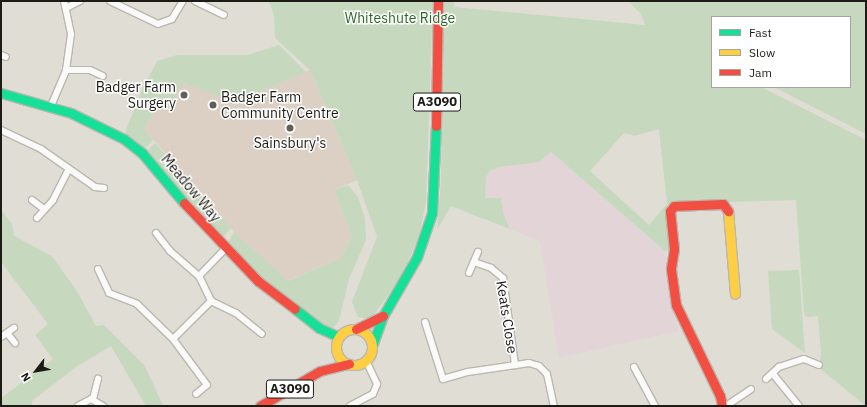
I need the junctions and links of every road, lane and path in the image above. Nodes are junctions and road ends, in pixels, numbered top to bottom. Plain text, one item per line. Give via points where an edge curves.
1 (64, 1) edge
2 (80, 1) edge
3 (110, 1) edge
4 (183, 1) edge
5 (196, 1) edge
6 (438, 1) edge
7 (66, 8) junction
8 (224, 15) dead end
9 (66, 70) junction
10 (104, 76) dead end
11 (1, 93) edge
12 (51, 106) junction
13 (1, 130) edge
14 (69, 170) junction
15 (104, 188) dead end
16 (32, 200) dead end
17 (44, 209) junction
18 (37, 218) dead end
19 (156, 233) dead end
20 (225, 248) junction
21 (478, 252) dead end
22 (474, 262) junction
23 (98, 269) dead end
24 (469, 272) dead end
25 (200, 276) junction
26 (735, 294) dead end
27 (211, 301) junction
28 (383, 316) junction
29 (425, 322) dead end
30 (14, 328) dead end
31 (356, 329) junction
32 (7, 333) junction
33 (262, 334) dead end
34 (1, 337) edge
35 (339, 337) junction
36 (173, 339) junction
37 (15, 343) dead end
38 (372, 346) junction
39 (338, 355) junction
40 (366, 360) junction
41 (349, 364) junction
42 (515, 364) junction
43 (819, 365) dead end
44 (634, 367) dead end
45 (320, 371) junction
46 (773, 374) junction
47 (98, 379) dead end
48 (766, 379) dead end
49 (751, 389) dead end
50 (196, 394) dead end
51 (93, 399) junction
52 (78, 406) edge
53 (103, 406) edge
54 (260, 406) edge
55 (350, 406) edge
56 (554, 406) edge
57 (655, 406) edge
58 (722, 406) edge
59 (726, 406) edge
60 (799, 406) edge

1 - 7 street
2 - 7 street
3 - 4 street via 155,24 172,19
5 - 8 street
6 - 28 street, A3090 via 436,164 432,213 417,257
7 - 9 street via 71,34
9 - 10 street via 90,70
9 - 12 street
11 - 12 street, Meadow Way
12 - 20 street, Meadow Way via 110,131 124,140 153,165 202,225
13 - 14 street via 42,149
14 - 15 street via 96,187
14 - 17 street
16 - 17 street
17 - 18 street
19 - 25 street via 170,251
20 - 25 street
20 - 35 street, Meadow Way via 268,290 319,328
21 - 22 street
22 - 24 street
22 - 42 street, Keats Close via 491,268 503,278
23 - 36 street via 109,292 137,304
25 - 27 street
26 - 58 street via 728,211 723,204 674,206 670,211 670,218 672,287 676,305 720,396
27 - 33 street via 236,313
27 - 36 street
28 - 31 street
28 - 38 street, A3090
29 - 42 street via 443,379
30 - 32 street
31 - 35 street via 346,331
31 - 38 street via 364,332
32 - 34 street
32 - 37 street
35 - 39 street via 336,349
36 - 50 street via 207,385
38 - 40 street
39 - 41 street
39 - 45 street, A3090
40 - 41 street via 355,365
40 - 55 street via 377,384 373,394
41 - 45 street, A3090
42 - 56 street via 529,363 539,366 547,374
43 - 46 street via 804,358 784,364
44 - 57 street
45 - 54 street, A3090
46 - 48 street
46 - 60 street
47 - 51 street
49 - 59 street
51 - 52 street
51 - 53 street

